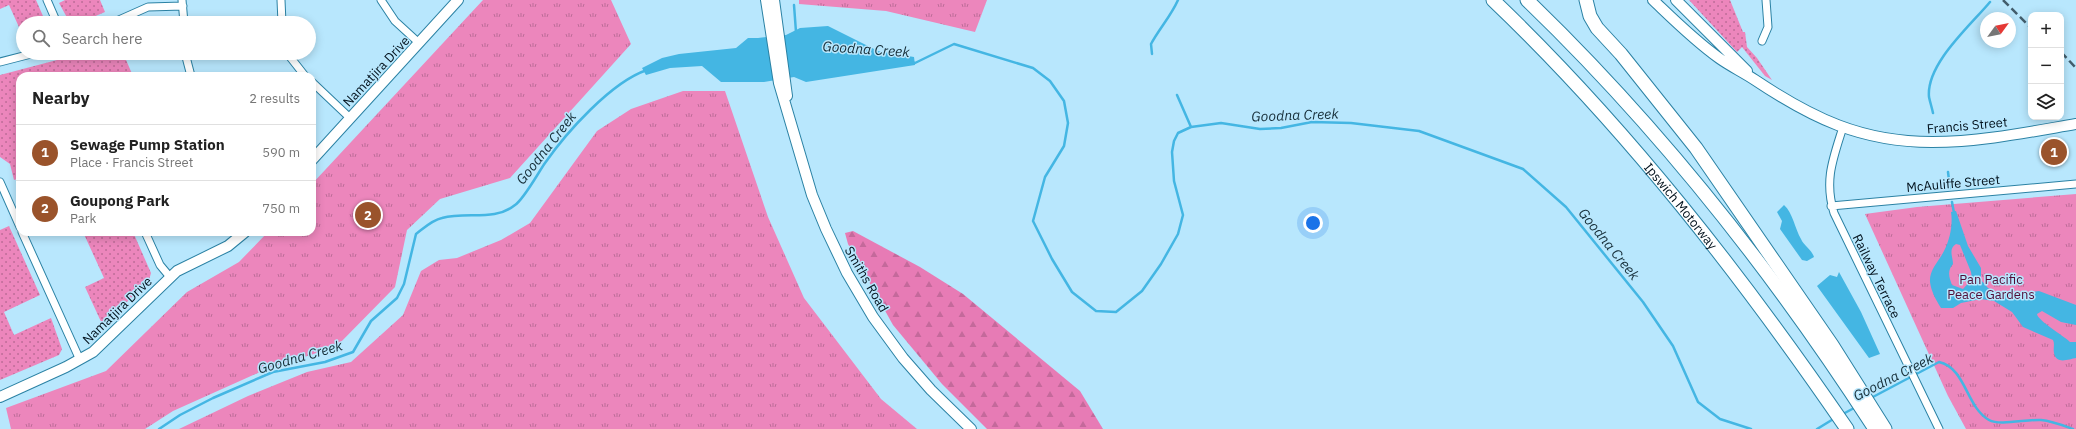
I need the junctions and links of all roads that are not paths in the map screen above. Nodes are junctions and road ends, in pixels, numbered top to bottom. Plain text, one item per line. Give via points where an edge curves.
1 (47, 0) edge
2 (281, 0) edge
3 (381, 0) edge
4 (458, 0) edge
5 (766, 0) edge
6 (774, 0) edge
7 (1493, 0) edge
8 (1527, 0) edge
9 (1586, 0) edge
10 (1595, 0) edge
11 (1653, 0) edge
12 (1676, 0) edge
13 (1766, 0) edge
14 (183, 3) edge
15 (54, 16) edge
16 (128, 16) edge
17 (184, 16) edge
18 (282, 16) edge
19 (774, 29) junction
20 (1762, 41) dead end
21 (419, 43) junction
22 (1621, 54) junction
23 (16, 58) edge
24 (187, 60) edge
25 (292, 60) edge
26 (0, 62) edge
27 (190, 72) edge
28 (302, 72) edge
29 (1754, 79) junction
30 (316, 86) edge
31 (350, 118) junction
32 (2076, 124) edge
33 (1843, 127) junction
34 (316, 156) edge
35 (0, 182) edge
36 (2076, 184) edge
37 (1831, 206) junction
38 (16, 218) edge
39 (24, 236) edge
40 (147, 236) edge
41 (240, 236) edge
42 (170, 277) junction
43 (80, 360) junction
44 (1848, 379) junction
45 (0, 397) edge
46 (1878, 425) edge
47 (971, 429) edge
48 (1847, 429) edge
49 (1939, 429) edge

1 - 15 street
2 - 18 street
3 - 21 street via 394,21
4 - 21 street, Namatjira Drive
5 - 19 street, Smiths Road
6 - 19 street, Smiths Road
7 - 48 highway, Ipswich Motorway via 1585,92 1666,186 1745,286
8 - 44 highway, Ipswich Motorway via 1614,88 1703,192
9 - 22 highway via 1593,22
10 - 22 highway via 1599,19
11 - 29 street, Francis Street via 1704,47
12 - 29 street, Francis Street
13 - 20 street via 1768,27
14 - 16 street via 148,7
14 - 17 street
19 - 47 street, Smiths Road via 789,114 812,195 847,273 873,317 903,358
21 - 31 street, Namatjira Drive
22 - 44 highway via 1696,148
23 - 26 street
24 - 27 street
25 - 28 street
29 - 33 street, Francis Street via 1792,104
30 - 31 street
31 - 34 street, Namatjira Drive
32 - 33 street, Francis Street via 1941,142 1895,139
33 - 37 street, Railway Terrace via 1830,170
35 - 38 street
36 - 37 street, McAuliffe Street
37 - 49 street, Railway Terrace
39 - 43 street
40 - 42 street via 160,265
41 - 42 street, Namatjira Drive via 228,246 184,267
42 - 43 street, Namatjira Drive via 102,344
43 - 45 street, Namatjira Drive
44 - 46 highway, Ipswich Motorway

